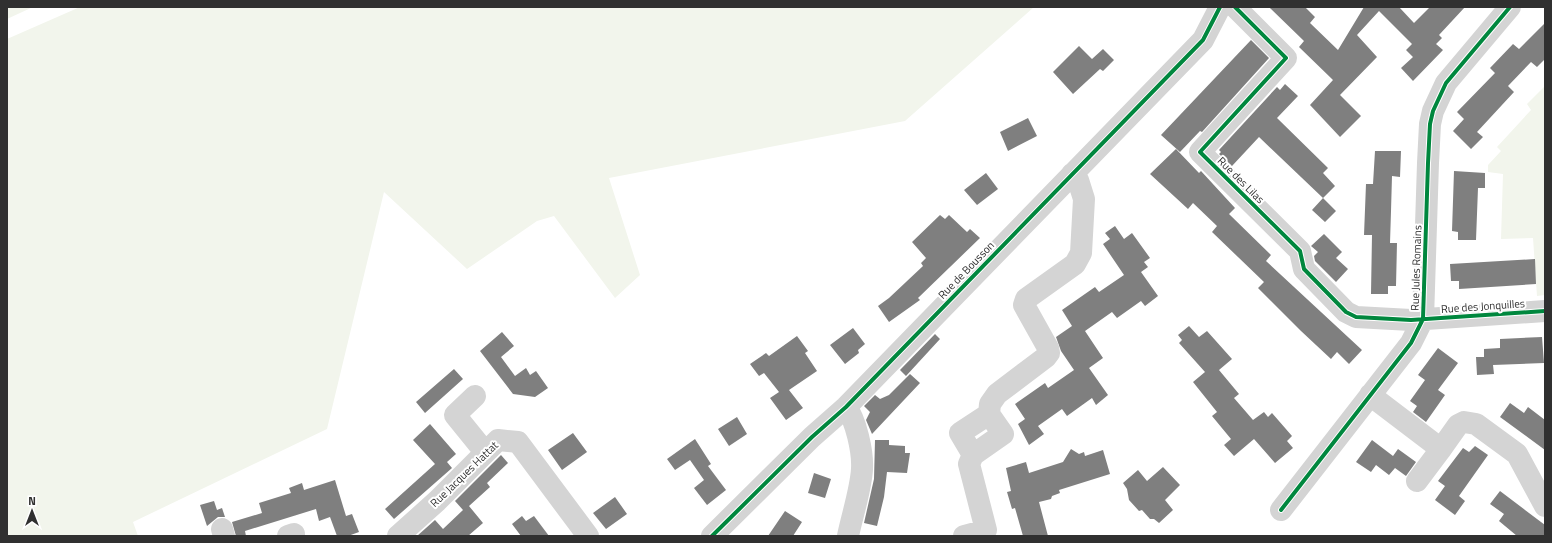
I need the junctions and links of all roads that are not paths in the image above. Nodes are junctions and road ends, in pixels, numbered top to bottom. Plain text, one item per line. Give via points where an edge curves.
1 (1220, 7) edge
2 (1235, 7) edge
3 (1501, 10) edge
4 (1072, 174) junction
5 (1545, 310) edge
6 (1423, 318) junction
7 (1370, 395) junction
8 (475, 396) dead end
9 (846, 406) junction
10 (1441, 449) junction
11 (485, 452) junction
12 (1417, 481) dead end
13 (1545, 506) edge
14 (1281, 510) dead end
15 (288, 536) edge
16 (294, 536) edge
17 (398, 536) edge
18 (588, 536) edge
19 (712, 536) edge
20 (849, 536) edge
21 (964, 536) edge

1 - 4 street, Rue de Bousson via 1203,40
2 - 6 street, Rue des Lilas via 1286,58 1200,152 1300,251 1304,269 1346,312 1356,317 1411,320
3 - 6 street, Rue Jules Romains via 1446,83 1433,111 1428,163
4 - 9 street, Rue de Bousson
4 - 21 street via 1078,180 1084,199 1081,253 1075,264 1026,299 1024,305 1049,353 997,394 990,404 989,414 960,433 973,455 969,464 986,530
5 - 6 street, Rue des Jonquilles
6 - 7 street, Rue Jules Romains via 1411,343
7 - 10 street
7 - 14 street, Rue Jules Romains
8 - 11 street via 454,415
9 - 19 street, Rue de Bousson
9 - 20 street via 856,428 862,469
10 - 12 street
10 - 13 street via 1458,425 1464,422 1476,424 1516,454
11 - 17 street, Rue Jacques Hattat
11 - 18 street, Rue Jacques Hattat via 498,440 518,442
15 - 16 street

